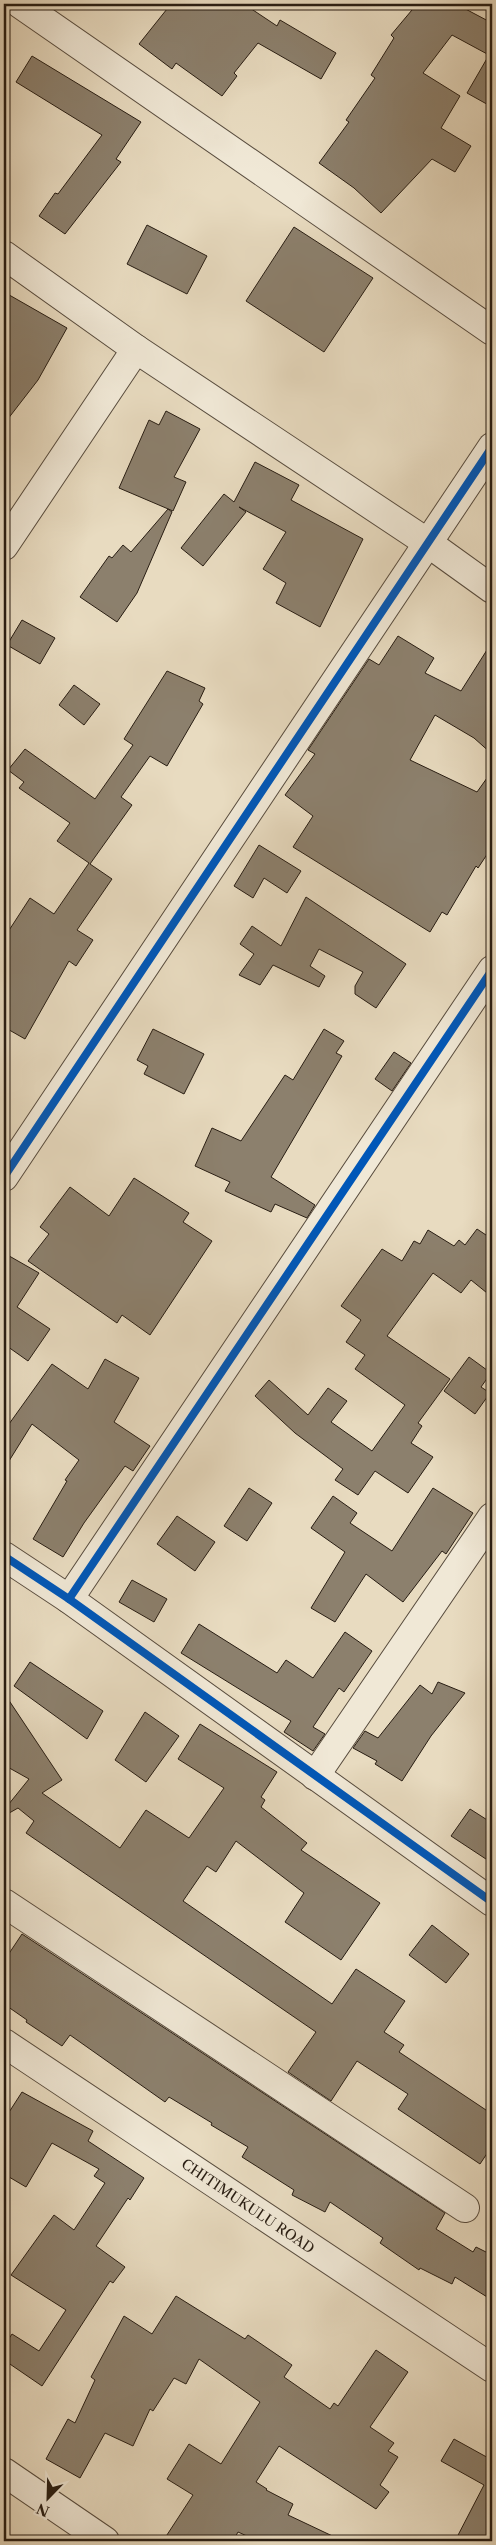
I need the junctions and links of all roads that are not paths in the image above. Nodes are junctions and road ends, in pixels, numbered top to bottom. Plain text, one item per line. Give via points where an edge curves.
1 (20, 4) edge
2 (4, 255) edge
3 (492, 331) edge
4 (136, 349) junction
5 (492, 447) edge
6 (428, 542) junction
7 (4, 546) edge
8 (492, 589) edge
9 (492, 970) edge
10 (4, 1177) edge
11 (492, 1517) edge
12 (4, 1556) edge
13 (69, 1599) junction
14 (315, 1776) junction
15 (4, 1902) edge
16 (492, 1902) edge
17 (4, 2043) edge
18 (465, 2208) dead end
19 (492, 2368) edge
20 (4, 2472) edge
21 (105, 2541) edge

1 - 3 street
2 - 4 street
4 - 6 street
4 - 7 street
5 - 6 street
6 - 8 street
6 - 10 street
9 - 13 street
11 - 14 street
12 - 13 street
13 - 14 street
14 - 16 street
15 - 18 street
17 - 19 street, CHITIMUKULU ROAD
20 - 21 street

